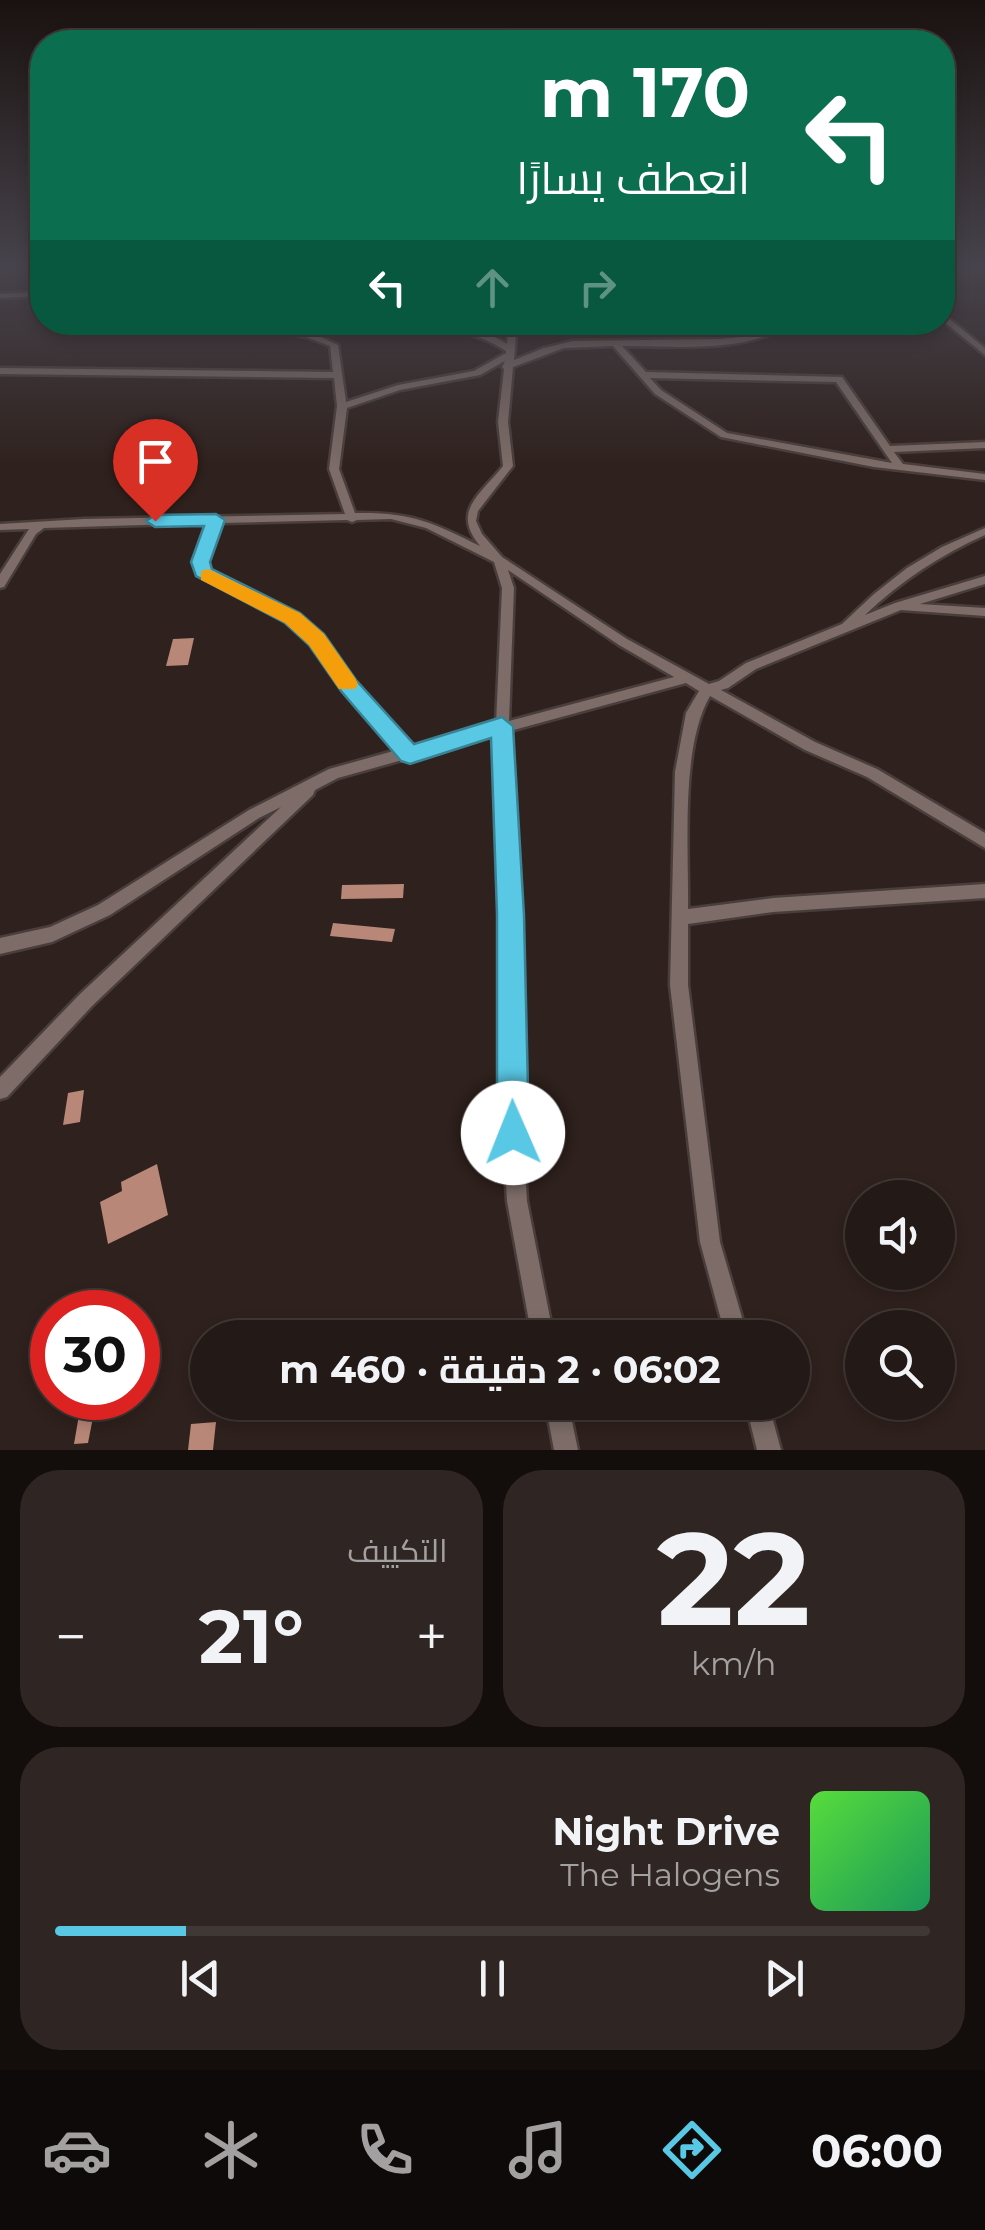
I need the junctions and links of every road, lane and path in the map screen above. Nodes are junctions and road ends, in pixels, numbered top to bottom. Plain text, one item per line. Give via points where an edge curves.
1 (962, 333) edge
2 (310, 335) edge
3 (483, 335) edge
4 (511, 335) edge
5 (766, 335) edge
6 (615, 343) junction
7 (985, 352) edge
8 (508, 357) junction
9 (0, 371) edge
10 (338, 374) junction
11 (643, 375) junction
12 (342, 406) junction
13 (985, 444) edge
14 (889, 449) junction
15 (900, 467) junction
16 (985, 476) edge
17 (352, 519) junction
18 (216, 520) junction
19 (49, 523) junction
20 (0, 528) edge
21 (985, 531) edge
22 (499, 561) junction
23 (985, 580) edge
24 (0, 584) edge
25 (899, 606) junction
26 (985, 612) edge
27 (841, 632) junction
28 (687, 678) junction
29 (707, 689) junction
30 (502, 726) junction
31 (410, 755) junction
32 (320, 779) junction
33 (985, 841) edge
34 (985, 890) edge
35 (680, 918) junction
36 (0, 946) edge
37 (0, 1090) edge
38 (539, 1320) edge
39 (732, 1320) edge
40 (560, 1420) edge
41 (761, 1420) edge
42 (566, 1450) edge
43 (769, 1450) edge

1 - 7 street
2 - 10 street via 334,345
3 - 8 street
4 - 8 street
5 - 6 street
6 - 8 street
6 - 11 street
8 - 12 street via 477,373
8 - 22 street via 508,466 473,510 472,521
9 - 10 street
10 - 12 street
11 - 14 street via 835,377
11 - 15 street via 724,435
12 - 17 street via 334,469
13 - 14 street
14 - 15 street
15 - 16 street
17 - 18 street
17 - 22 street via 414,519
18 - 19 street
18 - 31 street via 200,562 203,572 292,618
19 - 20 street
19 - 24 street via 32,532
21 - 27 street via 906,571
22 - 28 street
22 - 30 street via 508,588
23 - 25 street
25 - 26 street
25 - 27 street
27 - 29 street
28 - 29 street
28 - 30 street
29 - 33 street via 872,773
29 - 35 street via 693,713 682,772
30 - 31 street
30 - 38 street via 516,1201
31 - 32 street
32 - 36 street via 104,910 52,934
32 - 37 street
34 - 35 street
35 - 39 street via 679,984 710,1242
40 - 42 street
41 - 43 street

